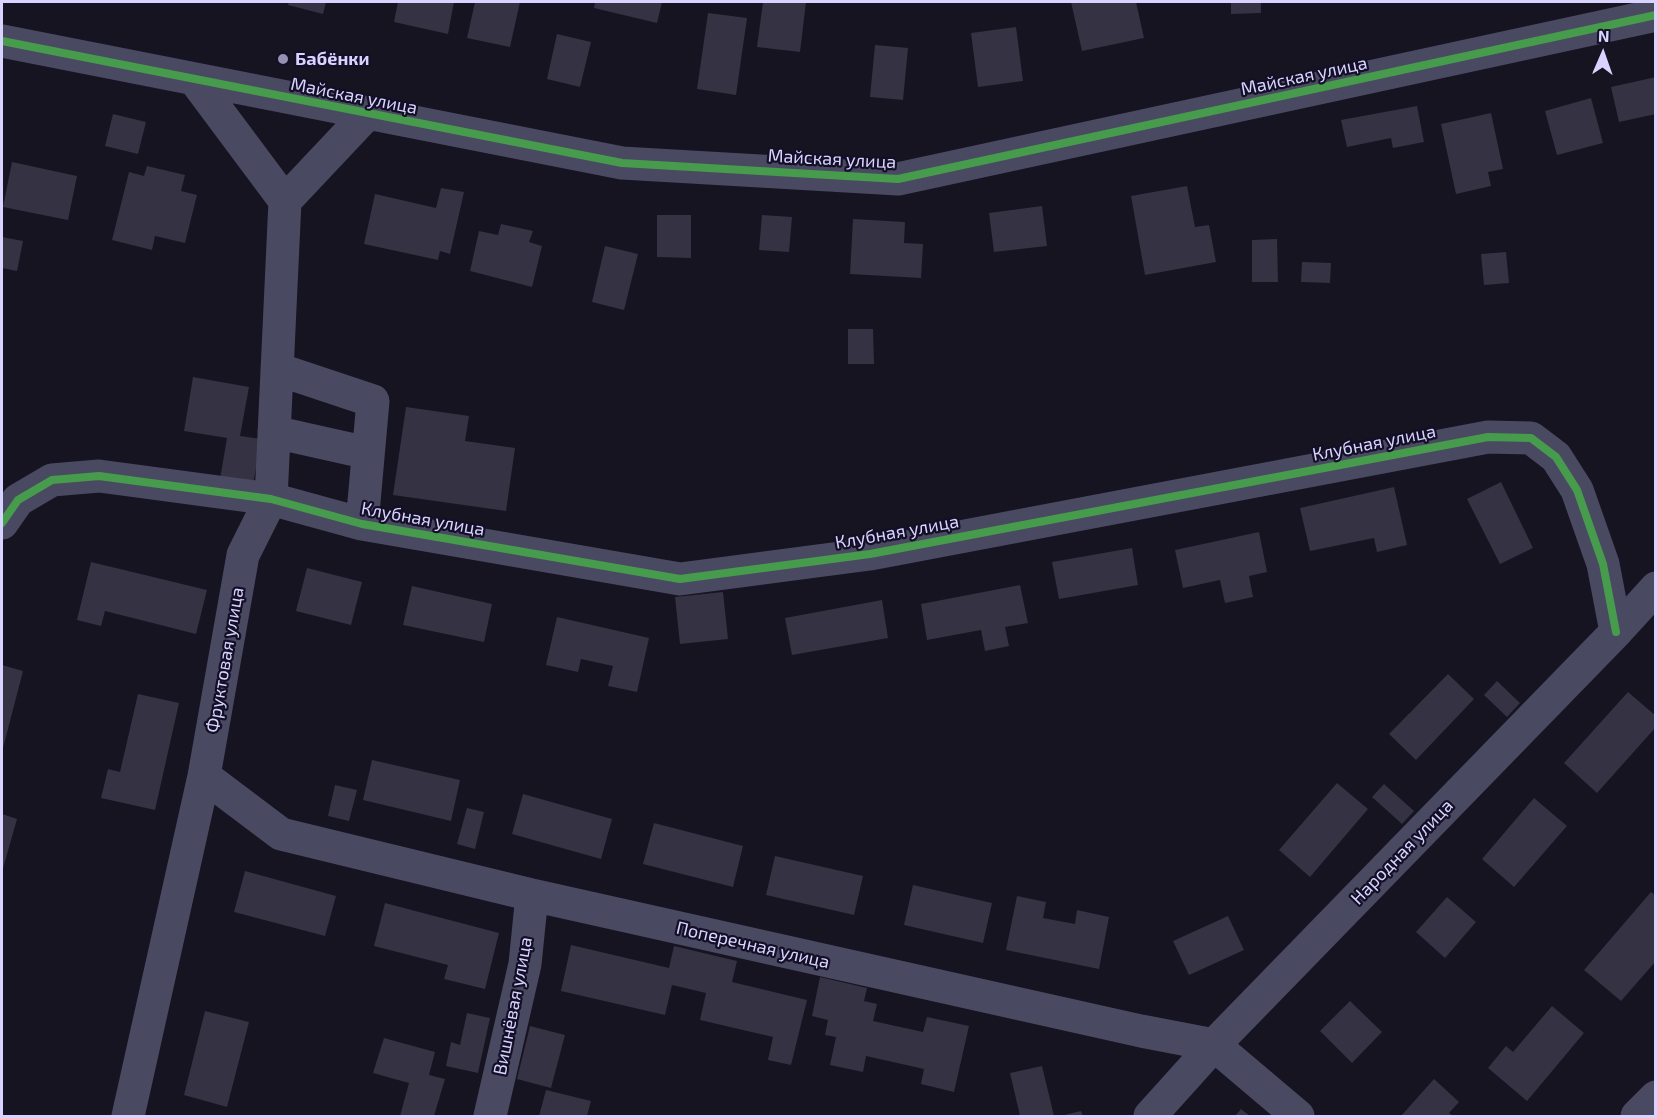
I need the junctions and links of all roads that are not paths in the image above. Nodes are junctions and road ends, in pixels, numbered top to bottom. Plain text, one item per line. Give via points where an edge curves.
1 (1656, 15) edge
2 (2, 40) edge
3 (194, 79) junction
4 (367, 114) junction
5 (285, 201) junction
6 (277, 369) junction
7 (274, 432) junction
8 (368, 453) junction
9 (271, 499) junction
10 (2, 523) edge
11 (362, 524) junction
12 (1656, 588) edge
13 (1616, 632) junction
14 (204, 776) junction
15 (532, 895) junction
16 (1214, 1045) junction
17 (1656, 1097) edge
18 (128, 1116) edge
19 (490, 1116) edge
20 (1150, 1116) edge
21 (1298, 1116) edge
22 (1638, 1116) edge

1 - 4 street, Майская улица via 898,179 622,164
2 - 3 street, Майская улица
3 - 4 street, Майская улица
3 - 5 street
4 - 5 street
5 - 6 street, Фруктовая улица
6 - 7 street, Фруктовая улица
6 - 8 street via 373,401
7 - 8 street
7 - 9 street, Фруктовая улица
8 - 11 street
9 - 10 street, Клубная улица via 99,476 52,480 18,500
9 - 11 street, Клубная улица
9 - 14 street, Фруктовая улица via 243,555
11 - 13 street, Клубная улица via 680,579 870,554 1488,437 1531,438 1556,457 1577,490 1603,564
12 - 13 street, Народная улица
13 - 16 street, Народная улица
14 - 15 street, Поперечная улица via 280,834
14 - 18 street, Фруктовая улица
15 - 16 street, Поперечная улица
15 - 19 street, Вишнёвая улица via 525,963
16 - 20 street, Народная улица
16 - 21 street, Поперечная улица
17 - 22 street

